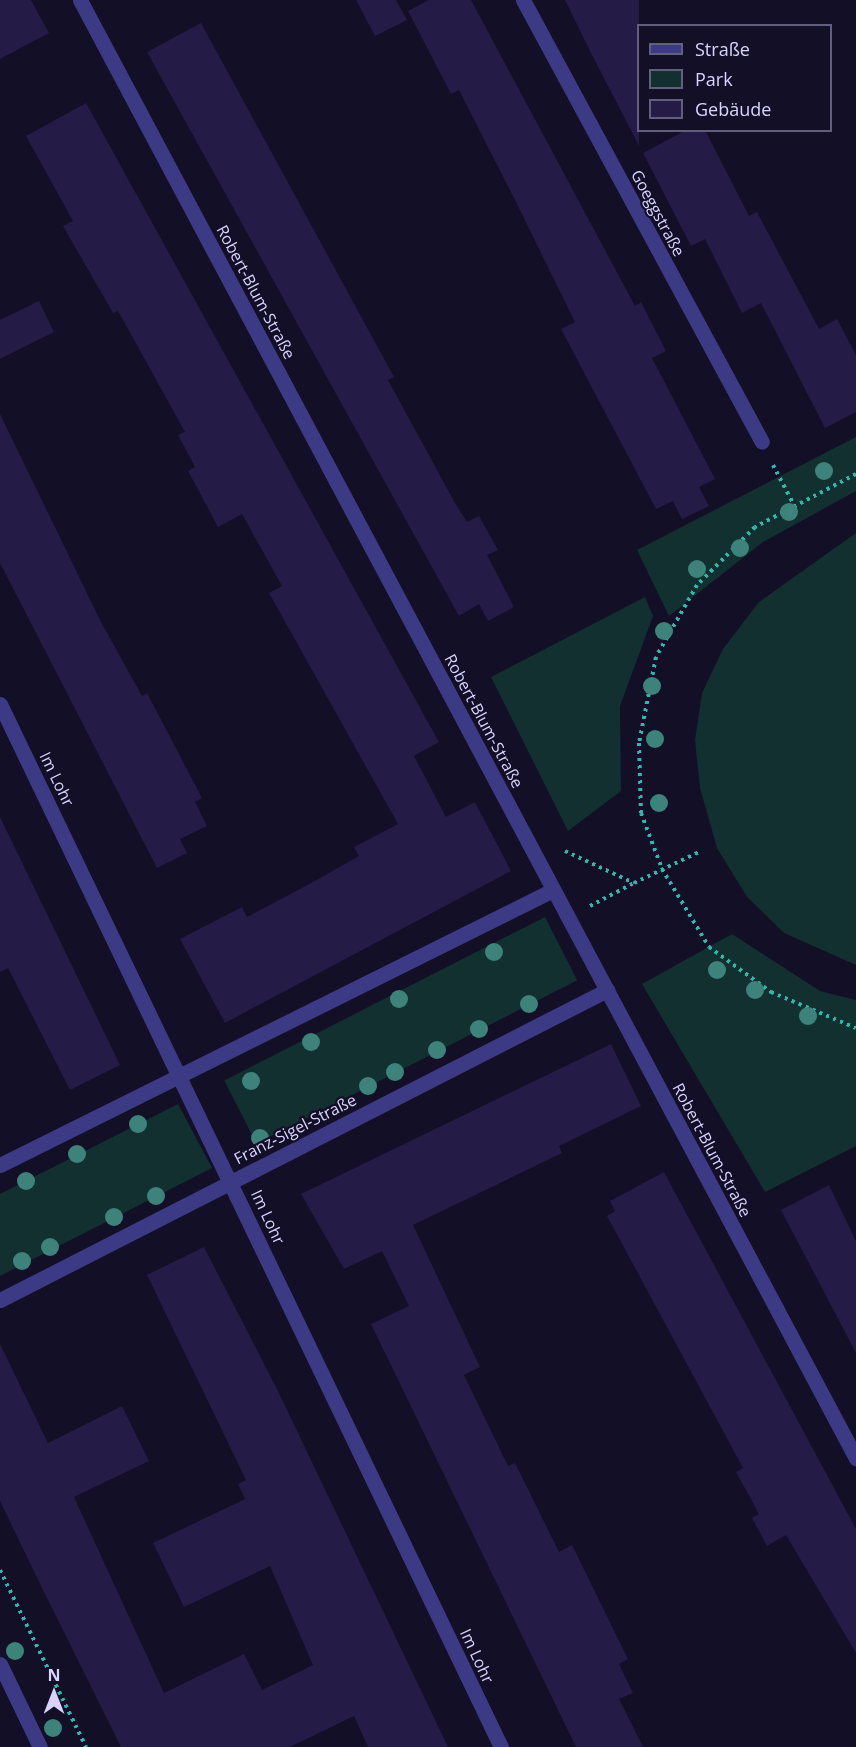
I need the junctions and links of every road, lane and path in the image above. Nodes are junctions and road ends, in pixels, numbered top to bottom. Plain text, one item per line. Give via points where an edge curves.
1 (80, 0) edge
2 (523, 0) edge
3 (762, 442) dead end
4 (775, 469) dead end
5 (856, 474) edge
6 (794, 505) junction
7 (0, 704) edge
8 (523, 833) junction
9 (699, 852) dead end
10 (662, 869) junction
11 (634, 883) junction
12 (554, 890) junction
13 (568, 917) junction
14 (607, 990) junction
15 (856, 1028) edge
16 (180, 1076) junction
17 (0, 1166) edge
18 (232, 1182) junction
19 (0, 1300) edge
20 (856, 1458) edge
21 (0, 1570) edge
22 (0, 1664) edge
23 (40, 1747) edge
24 (86, 1747) edge
25 (501, 1747) edge

1 - 8 street, Robert-Blum-Straße
2 - 3 street, Goeggstraße
4 - 6 path
5 - 6 path
6 - 10 path via 755,527 697,585 656,657 640,754 642,813
7 - 16 street, Im Lohr
8 - 11 path
8 - 12 street, Robert-Blum-Straße
9 - 10 path
10 - 11 path
10 - 15 path via 710,947 771,992
11 - 13 path
12 - 13 street, Robert-Blum-Straße
12 - 16 street
13 - 14 street, Robert-Blum-Straße
14 - 18 street, Franz-Sigel-Straße
14 - 20 street, Robert-Blum-Straße
16 - 17 street
16 - 18 street, Im Lohr
18 - 19 street, Franz-Sigel-Straße
18 - 25 street, Im Lohr
21 - 24 path
22 - 23 street

